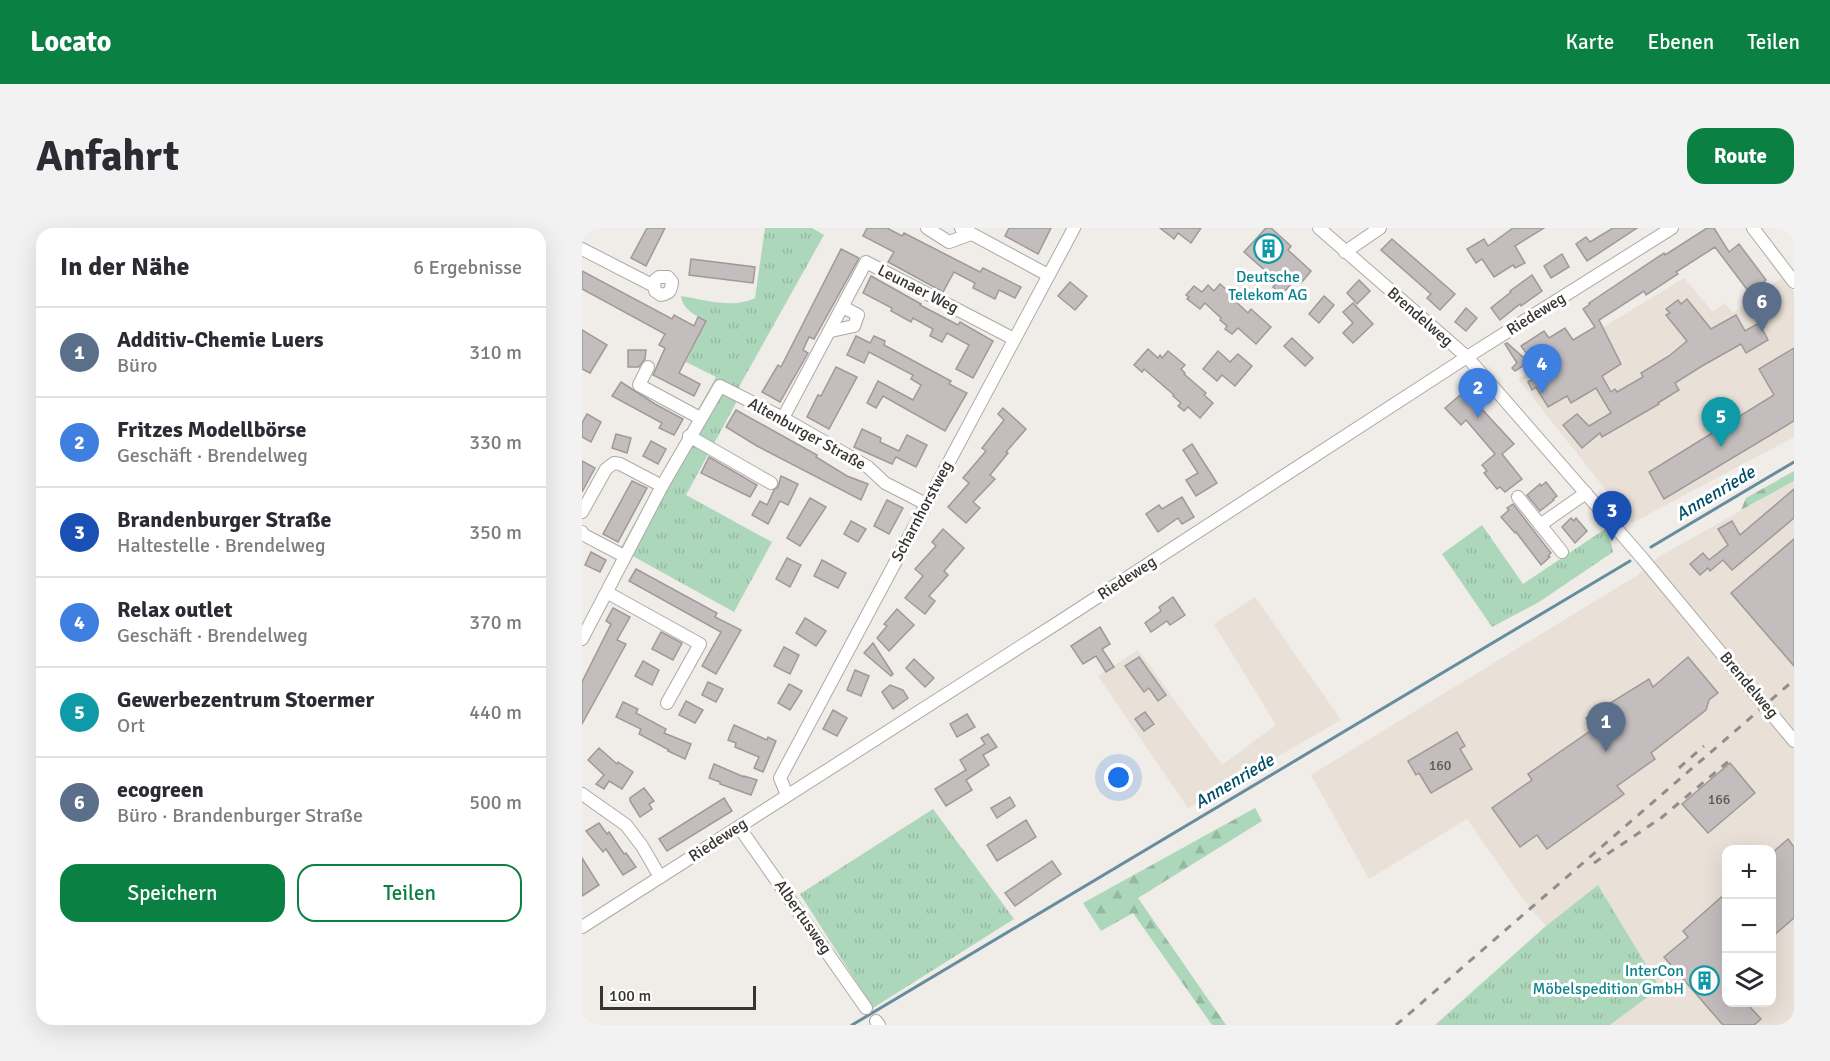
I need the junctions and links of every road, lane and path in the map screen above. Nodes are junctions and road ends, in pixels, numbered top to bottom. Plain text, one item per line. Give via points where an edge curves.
1 (927, 228) edge
2 (1074, 228) edge
3 (1319, 228) edge
4 (1380, 228) edge
5 (1672, 228) edge
6 (1753, 228) edge
7 (966, 231) edge
8 (582, 249) edge
9 (1345, 252) junction
10 (1048, 275) junction
11 (1794, 282) edge
12 (654, 286) dead end
13 (843, 307) junction
14 (831, 331) junction
15 (1014, 339) junction
16 (1467, 357) junction
17 (648, 367) dead end
18 (700, 418) junction
19 (783, 418) junction
20 (689, 436) junction
21 (771, 483) dead end
22 (662, 486) junction
23 (1586, 493) junction
24 (1518, 497) dead end
25 (926, 504) junction
26 (582, 512) edge
27 (1540, 525) junction
28 (582, 532) edge
29 (1562, 552) dead end
30 (624, 556) junction
31 (608, 593) junction
32 (582, 639) edge
33 (667, 703) dead end
34 (1794, 741) edge
35 (582, 794) edge
36 (787, 795) junction
37 (739, 827) junction
38 (660, 877) junction
39 (582, 927) edge
40 (867, 1008) dead end

1 - 7 street via 949,242
2 - 10 street, Scharnhorstweg
3 - 9 street, Brendelweg
4 - 9 street
5 - 16 street, Riedeweg
6 - 11 street
7 - 10 street
8 - 12 street
9 - 16 street, Brendelweg
10 - 15 street, Scharnhorstweg
13 - 14 street, Leunaer Weg
13 - 14 street via 858,315 854,326
13 - 15 street, Leunaer Weg via 866,262
14 - 19 street, Leunaer Weg
15 - 25 street, Scharnhorstweg
16 - 23 street, Brendelweg
16 - 36 street, Riedeweg
17 - 18 street via 639,385
18 - 19 street, Altenburger Straße via 720,386
18 - 20 street, Altenburger Straße
19 - 25 street, Altenburger Straße via 868,467 885,483
20 - 21 street
20 - 22 street, Altenburger Straße
22 - 26 street via 614,463 606,469
22 - 30 street, Altenburger Straße
23 - 27 street
23 - 34 street, Brendelweg
24 - 27 street
25 - 36 street, Scharnhorstweg via 780,778
27 - 29 street
28 - 30 street
30 - 31 street, Altenburger Straße
31 - 32 street, Altenburger Straße
31 - 33 street via 700,644
35 - 38 street via 626,825
36 - 37 street, Riedeweg
37 - 38 street, Riedeweg
37 - 40 street, Albertusweg
38 - 39 street, Riedeweg

